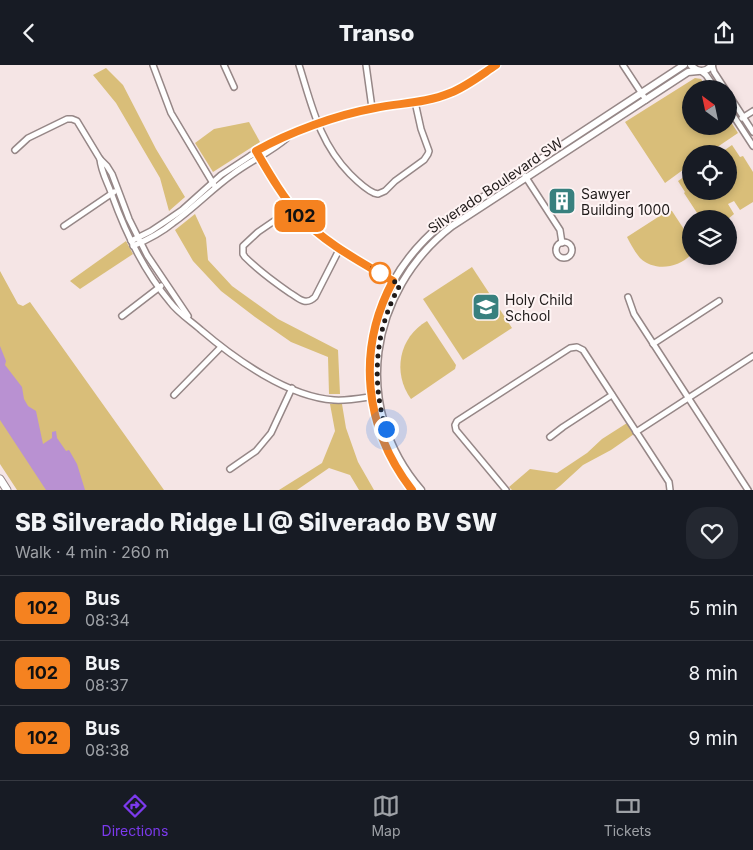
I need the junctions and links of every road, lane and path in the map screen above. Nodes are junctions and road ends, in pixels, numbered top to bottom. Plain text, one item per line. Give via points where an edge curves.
1 (154, 65) edge
2 (224, 65) edge
3 (299, 65) edge
4 (366, 65) edge
5 (496, 65) edge
6 (623, 65) edge
7 (684, 65) edge
8 (691, 65) edge
9 (712, 65) edge
10 (699, 71) junction
11 (710, 80) edge
12 (719, 80) edge
13 (234, 87) dead end
14 (642, 93) junction
15 (646, 100) junction
16 (415, 102) junction
17 (372, 108) junction
18 (738, 109) edge
19 (753, 111) edge
20 (743, 117) junction
21 (738, 120) edge
22 (738, 123) edge
23 (317, 124) junction
24 (753, 132) edge
25 (571, 140) junction
26 (575, 146) junction
27 (753, 146) edge
28 (15, 150) dead end
29 (258, 154) junction
30 (100, 159) junction
31 (522, 171) junction
32 (526, 178) junction
33 (214, 185) junction
34 (118, 189) junction
35 (112, 194) junction
36 (293, 208) junction
37 (64, 226) dead end
38 (139, 240) junction
39 (562, 243) dead end
40 (132, 244) junction
41 (340, 248) junction
42 (393, 281) junction
43 (165, 283) junction
44 (400, 285) junction
45 (159, 288) junction
46 (628, 297) dead end
47 (719, 301) dead end
48 (122, 315) dead end
49 (191, 321) junction
50 (653, 344) junction
51 (222, 347) junction
52 (753, 356) edge
53 (292, 388) junction
54 (174, 395) dead end
55 (612, 395) junction
56 (375, 396) junction
57 (688, 398) junction
58 (636, 432) junction
59 (550, 437) dead end
60 (230, 469) dead end
61 (0, 479) edge
62 (7, 490) edge
63 (412, 490) edge
64 (421, 490) edge
65 (506, 490) edge
66 (670, 490) edge
67 (748, 490) edge

1 - 33 street via 178,127
2 - 13 street
3 - 23 street
4 - 17 street
5 - 16 street via 450,93
6 - 14 street
7 - 14 street, Silverado Boulevard SW
8 - 10 street
9 - 10 street, Silverado Boulevard SW
9 - 12 street
10 - 11 street
10 - 15 street, Silverado Boulevard SW via 688,72
14 - 15 street
14 - 25 street, Silverado Boulevard SW
15 - 26 street, Silverado Boulevard SW
16 - 17 street
16 - 23 street via 428,154 378,194 343,167
17 - 23 street
18 - 20 street
19 - 20 street
20 - 21 street
20 - 24 street
22 - 27 street
23 - 29 street via 275,141
25 - 26 street, Silverado Boulevard SW
25 - 31 street, Silverado Boulevard SW
26 - 32 street, Silverado Boulevard SW
28 - 30 street via 31,136 72,119 79,124
29 - 33 street
29 - 36 street
30 - 34 street
30 - 35 street
31 - 32 street
31 - 42 street, Silverado Boulevard SW via 436,229 418,246
32 - 39 street via 560,231
32 - 44 street, Silverado Boulevard SW via 442,234 417,260
33 - 38 street via 174,223
34 - 35 street
34 - 38 street
35 - 37 street
35 - 40 street
36 - 41 street via 318,233
36 - 41 street via 244,246 243,254 259,270 299,298 310,301
38 - 40 street
38 - 43 street
40 - 45 street
41 - 42 street
42 - 44 street
42 - 56 street, Silverado Boulevard SW via 380,310 372,340 369,375
43 - 45 street
43 - 49 street
44 - 56 street, Silverado Boulevard SW via 382,331
45 - 48 street
45 - 49 street via 171,304
46 - 50 street via 634,314
47 - 50 street
49 - 51 street
50 - 57 street
51 - 53 street via 259,372
51 - 54 street
52 - 57 street
53 - 56 street via 333,400
53 - 60 street via 271,433 256,451
55 - 58 street
55 - 59 street
55 - 65 street via 583,350 573,347 457,421 456,430
56 - 63 street, Silverado Boulevard SW via 377,423 387,451
56 - 64 street, Silverado Boulevard SW via 391,442
57 - 58 street
57 - 67 street
58 - 66 street
61 - 62 main road

